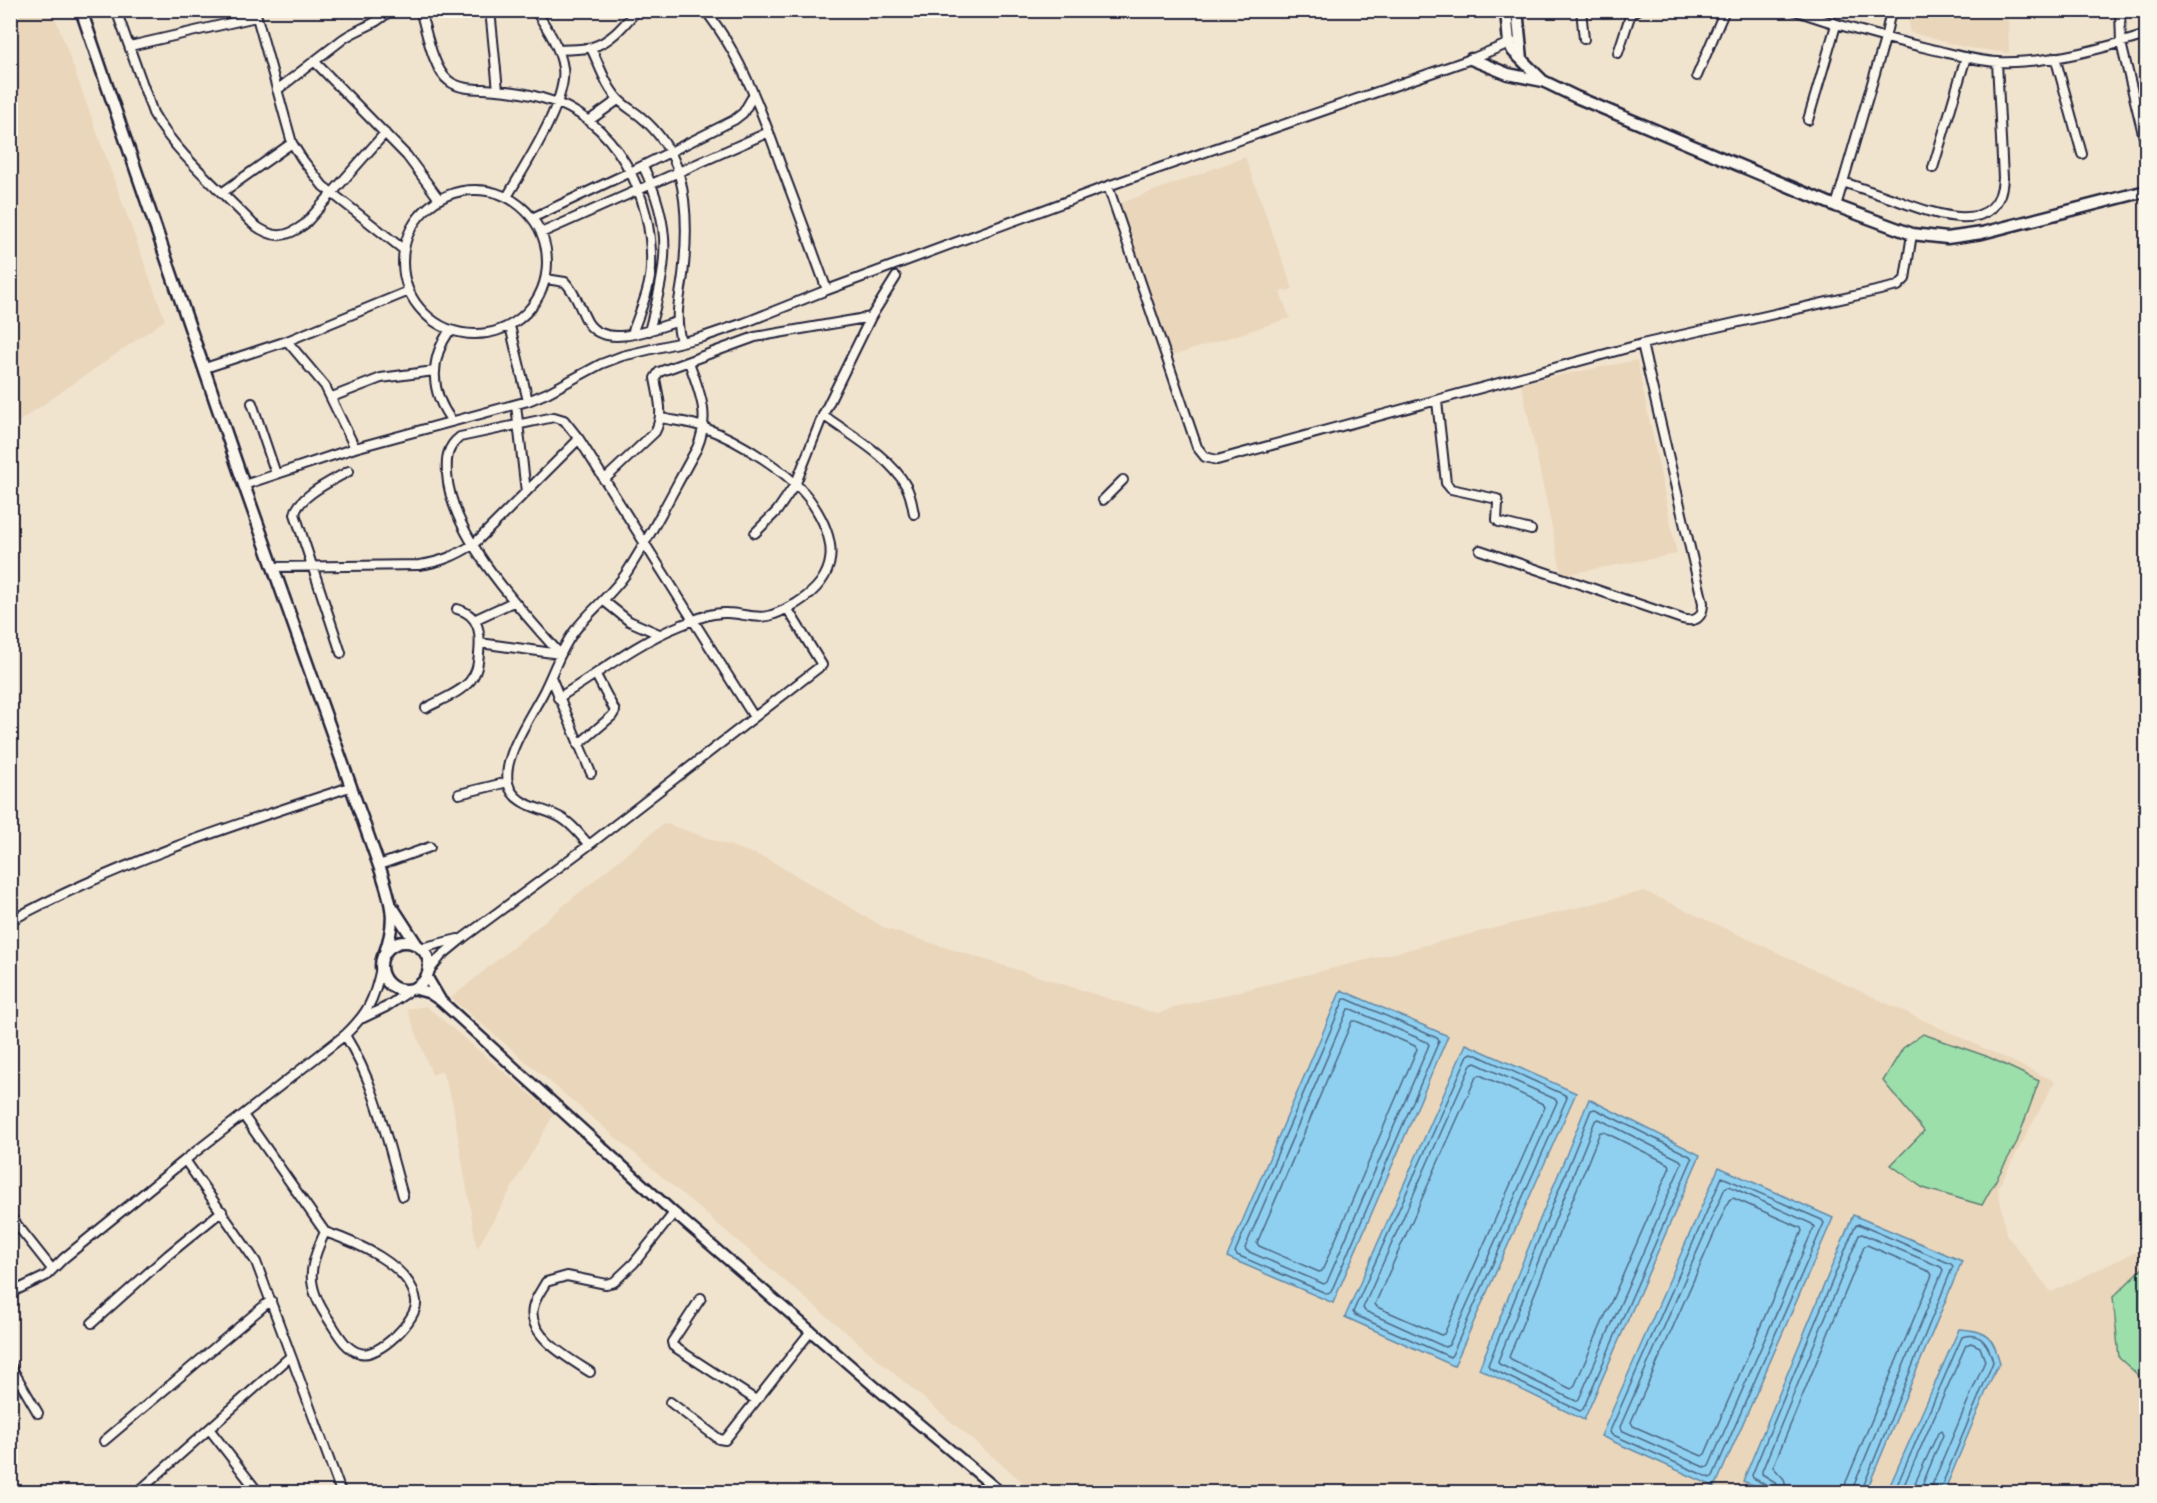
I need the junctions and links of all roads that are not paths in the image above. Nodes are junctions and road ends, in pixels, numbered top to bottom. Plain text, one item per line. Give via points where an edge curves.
1 (81, 10) edge
2 (116, 10) edge
3 (390, 10) edge
4 (420, 10) edge
5 (490, 10) edge
6 (536, 10) edge
7 (637, 10) edge
8 (705, 10) edge
9 (1506, 10) edge
10 (1517, 10) edge
11 (1581, 10) edge
12 (1638, 10) edge
13 (1725, 10) edge
14 (1794, 10) edge
15 (1891, 10) edge
16 (2120, 10) edge
17 (255, 14) edge
18 (1836, 26) junction
19 (2146, 35) edge
20 (1584, 39) dead end
21 (1885, 39) junction
22 (1514, 41) junction
23 (2121, 43) junction
24 (130, 46) junction
25 (591, 48) junction
26 (558, 50) junction
27 (1618, 53) dead end
28 (1966, 57) junction
29 (2055, 57) junction
30 (1471, 59) junction
31 (314, 61) junction
32 (1997, 62) junction
33 (1697, 76) dead end
34 (1543, 81) junction
35 (278, 90) junction
36 (498, 90) junction
37 (753, 96) junction
38 (618, 100) junction
39 (559, 103) junction
40 (590, 120) junction
41 (1808, 120) dead end
42 (769, 132) junction
43 (386, 133) junction
44 (292, 143) junction
45 (2146, 146) edge
46 (669, 153) junction
47 (2082, 154) dead end
48 (643, 166) junction
49 (1933, 168) dead end
50 (630, 172) junction
51 (678, 172) junction
52 (1843, 182) junction
53 (652, 185) junction
54 (1108, 186) junction
55 (638, 191) junction
56 (2146, 191) edge
57 (223, 192) junction
58 (331, 193) junction
59 (507, 197) junction
60 (439, 199) junction
61 (1836, 206) junction
62 (532, 218) junction
63 (541, 233) junction
64 (1912, 234) junction
65 (404, 250) junction
66 (896, 278) dead end
67 (546, 279) junction
68 (649, 282) junction
69 (662, 285) junction
70 (827, 290) junction
71 (409, 291) junction
72 (871, 317) junction
73 (676, 322) junction
74 (510, 326) junction
75 (450, 330) junction
76 (649, 331) junction
77 (632, 334) junction
78 (286, 341) junction
79 (681, 342) junction
80 (1642, 344) junction
81 (690, 362) junction
82 (204, 368) junction
83 (434, 371) junction
84 (332, 397) junction
85 (528, 401) junction
86 (1437, 401) junction
87 (252, 403) dead end
88 (516, 405) junction
89 (823, 415) junction
90 (661, 418) junction
91 (452, 421) junction
92 (518, 423) junction
93 (704, 427) junction
94 (579, 439) junction
95 (355, 448) junction
96 (349, 471) dead end
97 (276, 474) junction
98 (604, 480) junction
99 (1123, 480) dead end
100 (796, 483) junction
101 (244, 485) junction
102 (526, 492) junction
103 (1103, 500) dead end
104 (914, 514) dead end
105 (1531, 530) dead end
106 (755, 533) dead end
107 (644, 543) junction
108 (474, 544) junction
109 (1480, 550) dead end
110 (313, 566) junction
111 (273, 567) junction
112 (604, 601) junction
113 (513, 602) junction
114 (787, 608) junction
115 (457, 609) dead end
116 (474, 620) junction
117 (693, 621) junction
118 (658, 634) junction
119 (480, 644) junction
120 (341, 652) dead end
121 (560, 654) junction
122 (596, 675) junction
123 (551, 677) junction
124 (558, 698) junction
125 (426, 708) dead end
126 (754, 717) junction
127 (578, 745) junction
128 (591, 773) dead end
129 (508, 782) junction
130 (350, 787) junction
131 (459, 794) dead end
132 (589, 845) junction
133 (430, 847) dead end
134 (379, 865) junction
135 (392, 906) junction
136 (10, 921) edge
137 (463, 938) junction
138 (419, 946) junction
139 (384, 955) junction
140 (381, 968) junction
141 (428, 974) junction
142 (413, 989) junction
143 (441, 1001) junction
144 (362, 1019) junction
145 (345, 1035) junction
146 (243, 1115) junction
147 (185, 1160) junction
148 (403, 1196) dead end
149 (222, 1211) junction
150 (674, 1213) junction
151 (10, 1215) edge
152 (325, 1232) junction
153 (52, 1269) junction
154 (10, 1293) edge
155 (701, 1298) dead end
156 (271, 1300) junction
157 (92, 1323) dead end
158 (811, 1331) junction
159 (291, 1356) junction
160 (10, 1365) edge
161 (590, 1372) dead end
162 (756, 1400) junction
163 (670, 1402) dead end
164 (38, 1413) dead end
165 (210, 1430) junction
166 (104, 1441) dead end
167 (138, 1492) edge
168 (258, 1492) edge
169 (342, 1492) edge
170 (1000, 1492) edge

1 - 82 main road
2 - 24 street
3 - 31 street via 374,24 353,31
4 - 36 street via 436,63 447,80 466,88
5 - 36 street
6 - 26 street
7 - 25 street via 612,36
8 - 37 street via 727,40
9 - 22 main road
10 - 22 main road
11 - 20 street
12 - 27 street via 1631,13
13 - 33 street
14 - 18 street
15 - 21 street
16 - 23 street
17 - 24 street
17 - 35 street
18 - 21 street
18 - 41 street
19 - 23 street
21 - 28 street
21 - 52 street
22 - 30 street
22 - 34 main road via 1522,59
23 - 29 street
23 - 45 street
24 - 57 street via 161,127
25 - 26 street
25 - 38 street
26 - 39 street via 563,68
28 - 32 street
28 - 49 street
29 - 32 street
29 - 47 street
30 - 34 main road via 1508,74
30 - 54 street
31 - 35 street
31 - 43 street
32 - 52 street via 2004,178 1999,200 1991,208 1971,216 1945,217
34 - 61 main road
35 - 44 street
36 - 39 street
37 - 42 street
37 - 46 street via 734,120
38 - 40 street
38 - 46 street via 650,125
39 - 40 street
39 - 59 street
40 - 50 street via 612,142
42 - 51 street
42 - 70 street
43 - 58 street
43 - 60 street
44 - 57 street
44 - 58 street via 311,173
46 - 48 street
46 - 51 street
48 - 50 street
48 - 53 street
50 - 55 street
50 - 62 street
51 - 53 street
51 - 73 street via 686,226
52 - 61 street
53 - 55 street
53 - 69 street via 665,242
54 - 70 street
54 - 86 street via 1197,447 1205,457 1223,459
55 - 63 street
55 - 68 street via 649,234
56 - 64 main road via 1982,233 1947,238
57 - 58 street via 253,224 265,233 279,236 293,233 305,224
58 - 65 street
59 - 60 street via 466,190
59 - 62 street
60 - 65 street via 416,220
61 - 64 main road
62 - 63 street
63 - 67 street via 547,255
64 - 80 street via 1905,279 1898,286
65 - 71 street
66 - 72 street
67 - 74 street via 532,306
67 - 77 street via 568,284 596,332 612,336
68 - 69 street
68 - 77 street
69 - 76 street
70 - 79 street via 744,323
71 - 75 street via 426,315
71 - 78 street
72 - 81 street via 755,337
72 - 89 street
73 - 76 street
73 - 79 street
74 - 75 street via 480,334
74 - 85 street
75 - 83 street via 438,349
76 - 77 street
78 - 82 street
78 - 84 street
79 - 85 street via 612,359
80 - 86 street
80 - 109 street via 1703,603 1698,619 1682,620
81 - 90 street via 657,375
81 - 93 street via 702,400
82 - 101 main road
83 - 84 street via 381,378
83 - 91 street via 438,398
84 - 95 street
85 - 88 street
86 - 105 street via 1448,487 1497,499 1497,520
87 - 97 street
88 - 91 street
88 - 92 street
89 - 100 street
89 - 104 street via 891,467 905,484
90 - 93 street
90 - 98 street via 655,432
91 - 95 street
92 - 94 street via 560,417
92 - 102 street
92 - 108 street via 460,437 447,454 450,497
93 - 100 street via 752,452
93 - 107 street via 697,448
94 - 98 street
94 - 102 street
95 - 97 street
96 - 110 street via 302,500 296,508 296,520
97 - 101 street
98 - 107 street
99 - 103 street
100 - 106 street via 777,511
100 - 114 street via 818,511 828,534 831,555 828,572 820,584
101 - 111 main road
102 - 108 street
107 - 112 street
107 - 117 street
108 - 110 street via 453,557 428,564
108 - 113 street
110 - 111 street
110 - 120 street
111 - 130 main road
112 - 118 street via 629,621
112 - 121 street via 580,623
113 - 116 street
113 - 121 street
114 - 117 street via 766,617 726,613
114 - 126 street via 822,665
115 - 116 street
116 - 119 street
117 - 118 street
117 - 126 street
118 - 122 street
119 - 121 street
119 - 125 street via 471,681
121 - 123 street
122 - 124 street
122 - 127 street via 615,711
123 - 124 street
123 - 129 street via 517,741 509,763
124 - 127 street
126 - 132 street
127 - 128 street
129 - 131 street
129 - 132 street via 519,800 563,819
130 - 134 main road
130 - 136 street via 181,844 62,894
132 - 137 street
133 - 134 street
134 - 135 main road
135 - 138 main road
135 - 139 main road via 392,931
137 - 138 street
137 - 141 street via 441,956
138 - 139 main road via 399,943
138 - 141 main road via 428,958
139 - 140 main road
140 - 142 main road via 391,986 404,991
140 - 144 street
141 - 142 main road
141 - 143 street
142 - 143 street
142 - 144 street
143 - 150 street
144 - 145 street
145 - 146 street
145 - 148 street via 377,1100
146 - 147 street
146 - 152 street
147 - 149 street
147 - 153 street
149 - 156 street via 256,1262
149 - 157 street
150 - 158 street
150 - 161 street via 614,1282 567,1276 546,1282 536,1298 532,1310 536,1328 553,1347
151 - 153 street
152 - 152 street via 387,1260 404,1278 416,1301 411,1316 381,1349 369,1354 351,1349 317,1302 310,1275
153 - 154 street
155 - 162 street via 673,1346
156 - 159 street
156 - 166 street
158 - 162 street
158 - 170 street
159 - 165 street
159 - 169 street
160 - 164 street
162 - 163 street via 725,1440
165 - 167 street
165 - 168 street

